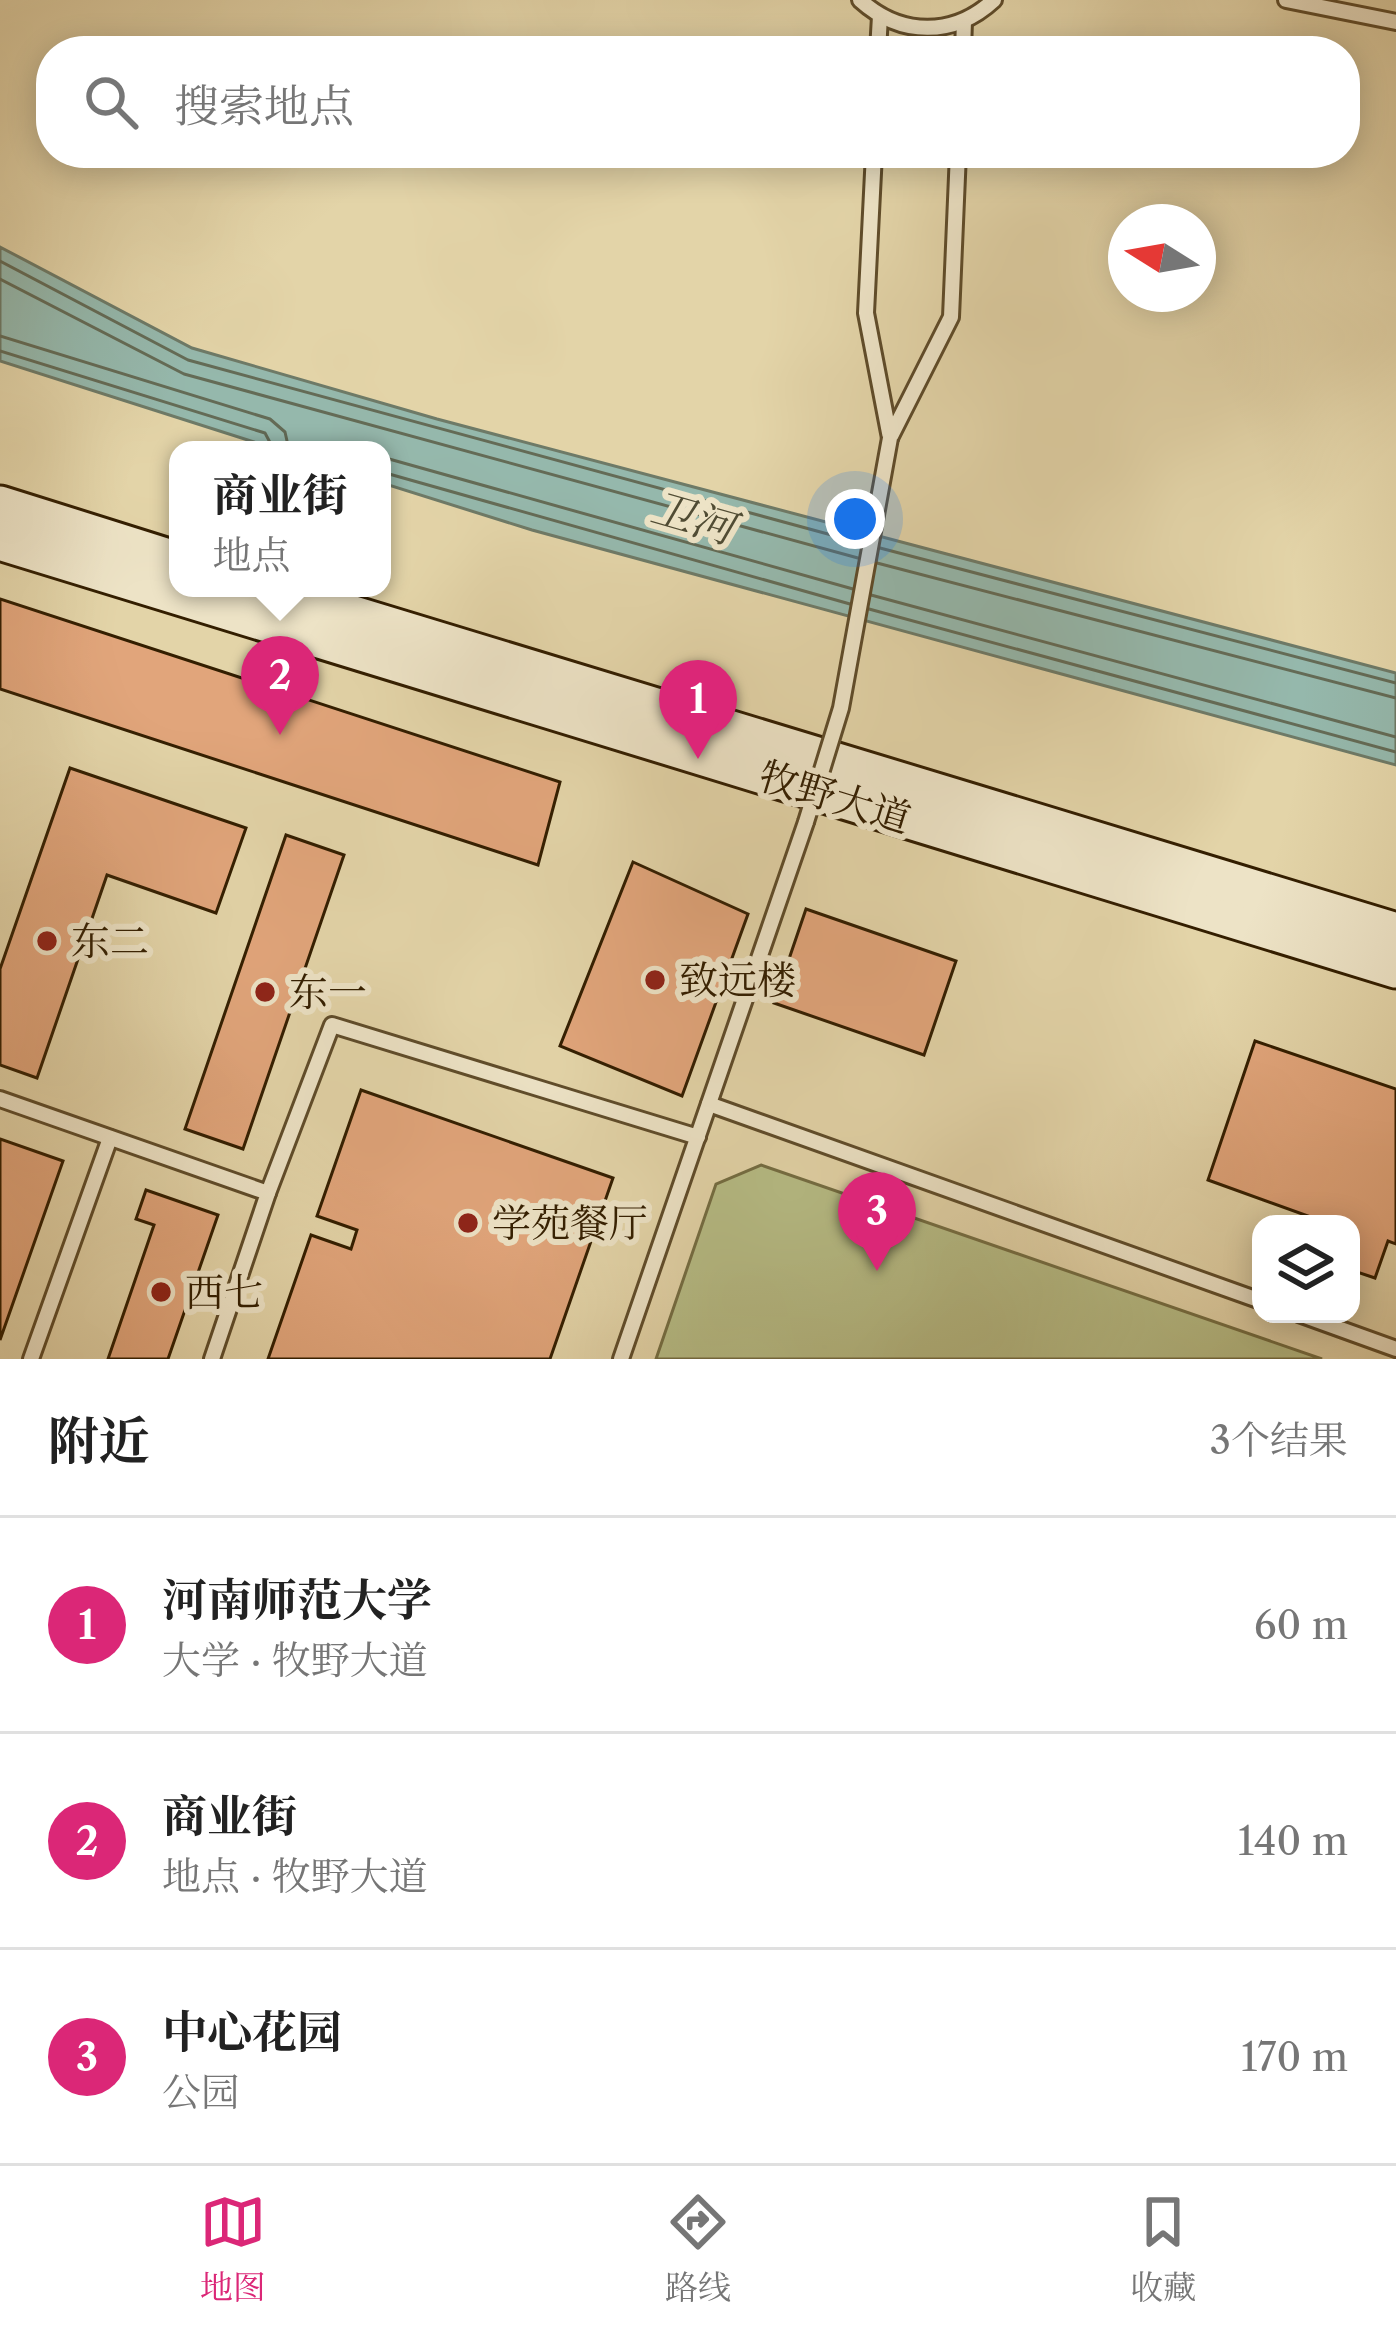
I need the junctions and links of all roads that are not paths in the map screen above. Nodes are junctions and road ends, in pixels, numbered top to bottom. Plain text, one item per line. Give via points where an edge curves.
1 (860, 0) edge
2 (994, 0) edge
3 (1286, 0) edge
4 (880, 16) junction
5 (964, 21) junction
6 (1396, 22) edge
7 (879, 36) edge
8 (964, 36) edge
9 (873, 168) edge
10 (957, 168) edge
11 (890, 438) junction
12 (0, 506) edge
13 (0, 540) edge
14 (169, 559) edge
15 (169, 592) edge
16 (186, 597) edge
17 (291, 597) edge
18 (1396, 933) edge
19 (1396, 968) edge
20 (0, 1099) edge
21 (709, 1105) junction
22 (698, 1137) junction
23 (110, 1138) junction
24 (268, 1193) junction
25 (1252, 1297) edge
26 (1325, 1323) edge
27 (1396, 1348) edge
28 (31, 1359) edge
29 (212, 1359) edge
30 (621, 1359) edge

1 - 4 lane
2 - 5 lane
3 - 6 lane
4 - 5 lane via 913,28
4 - 7 lane
5 - 8 lane
9 - 11 lane via 866,314
10 - 11 lane via 951,317
11 - 21 lane, bridge via 842,708
12 - 14 main road
13 - 15 main road, 牧野大道
16 - 19 main road, 牧野大道
17 - 18 main road, 牧野大道
20 - 23 lane
21 - 22 lane
21 - 25 lane
22 - 24 lane via 332,1025
22 - 30 lane
23 - 24 lane
23 - 28 lane
24 - 29 lane
26 - 27 lane

